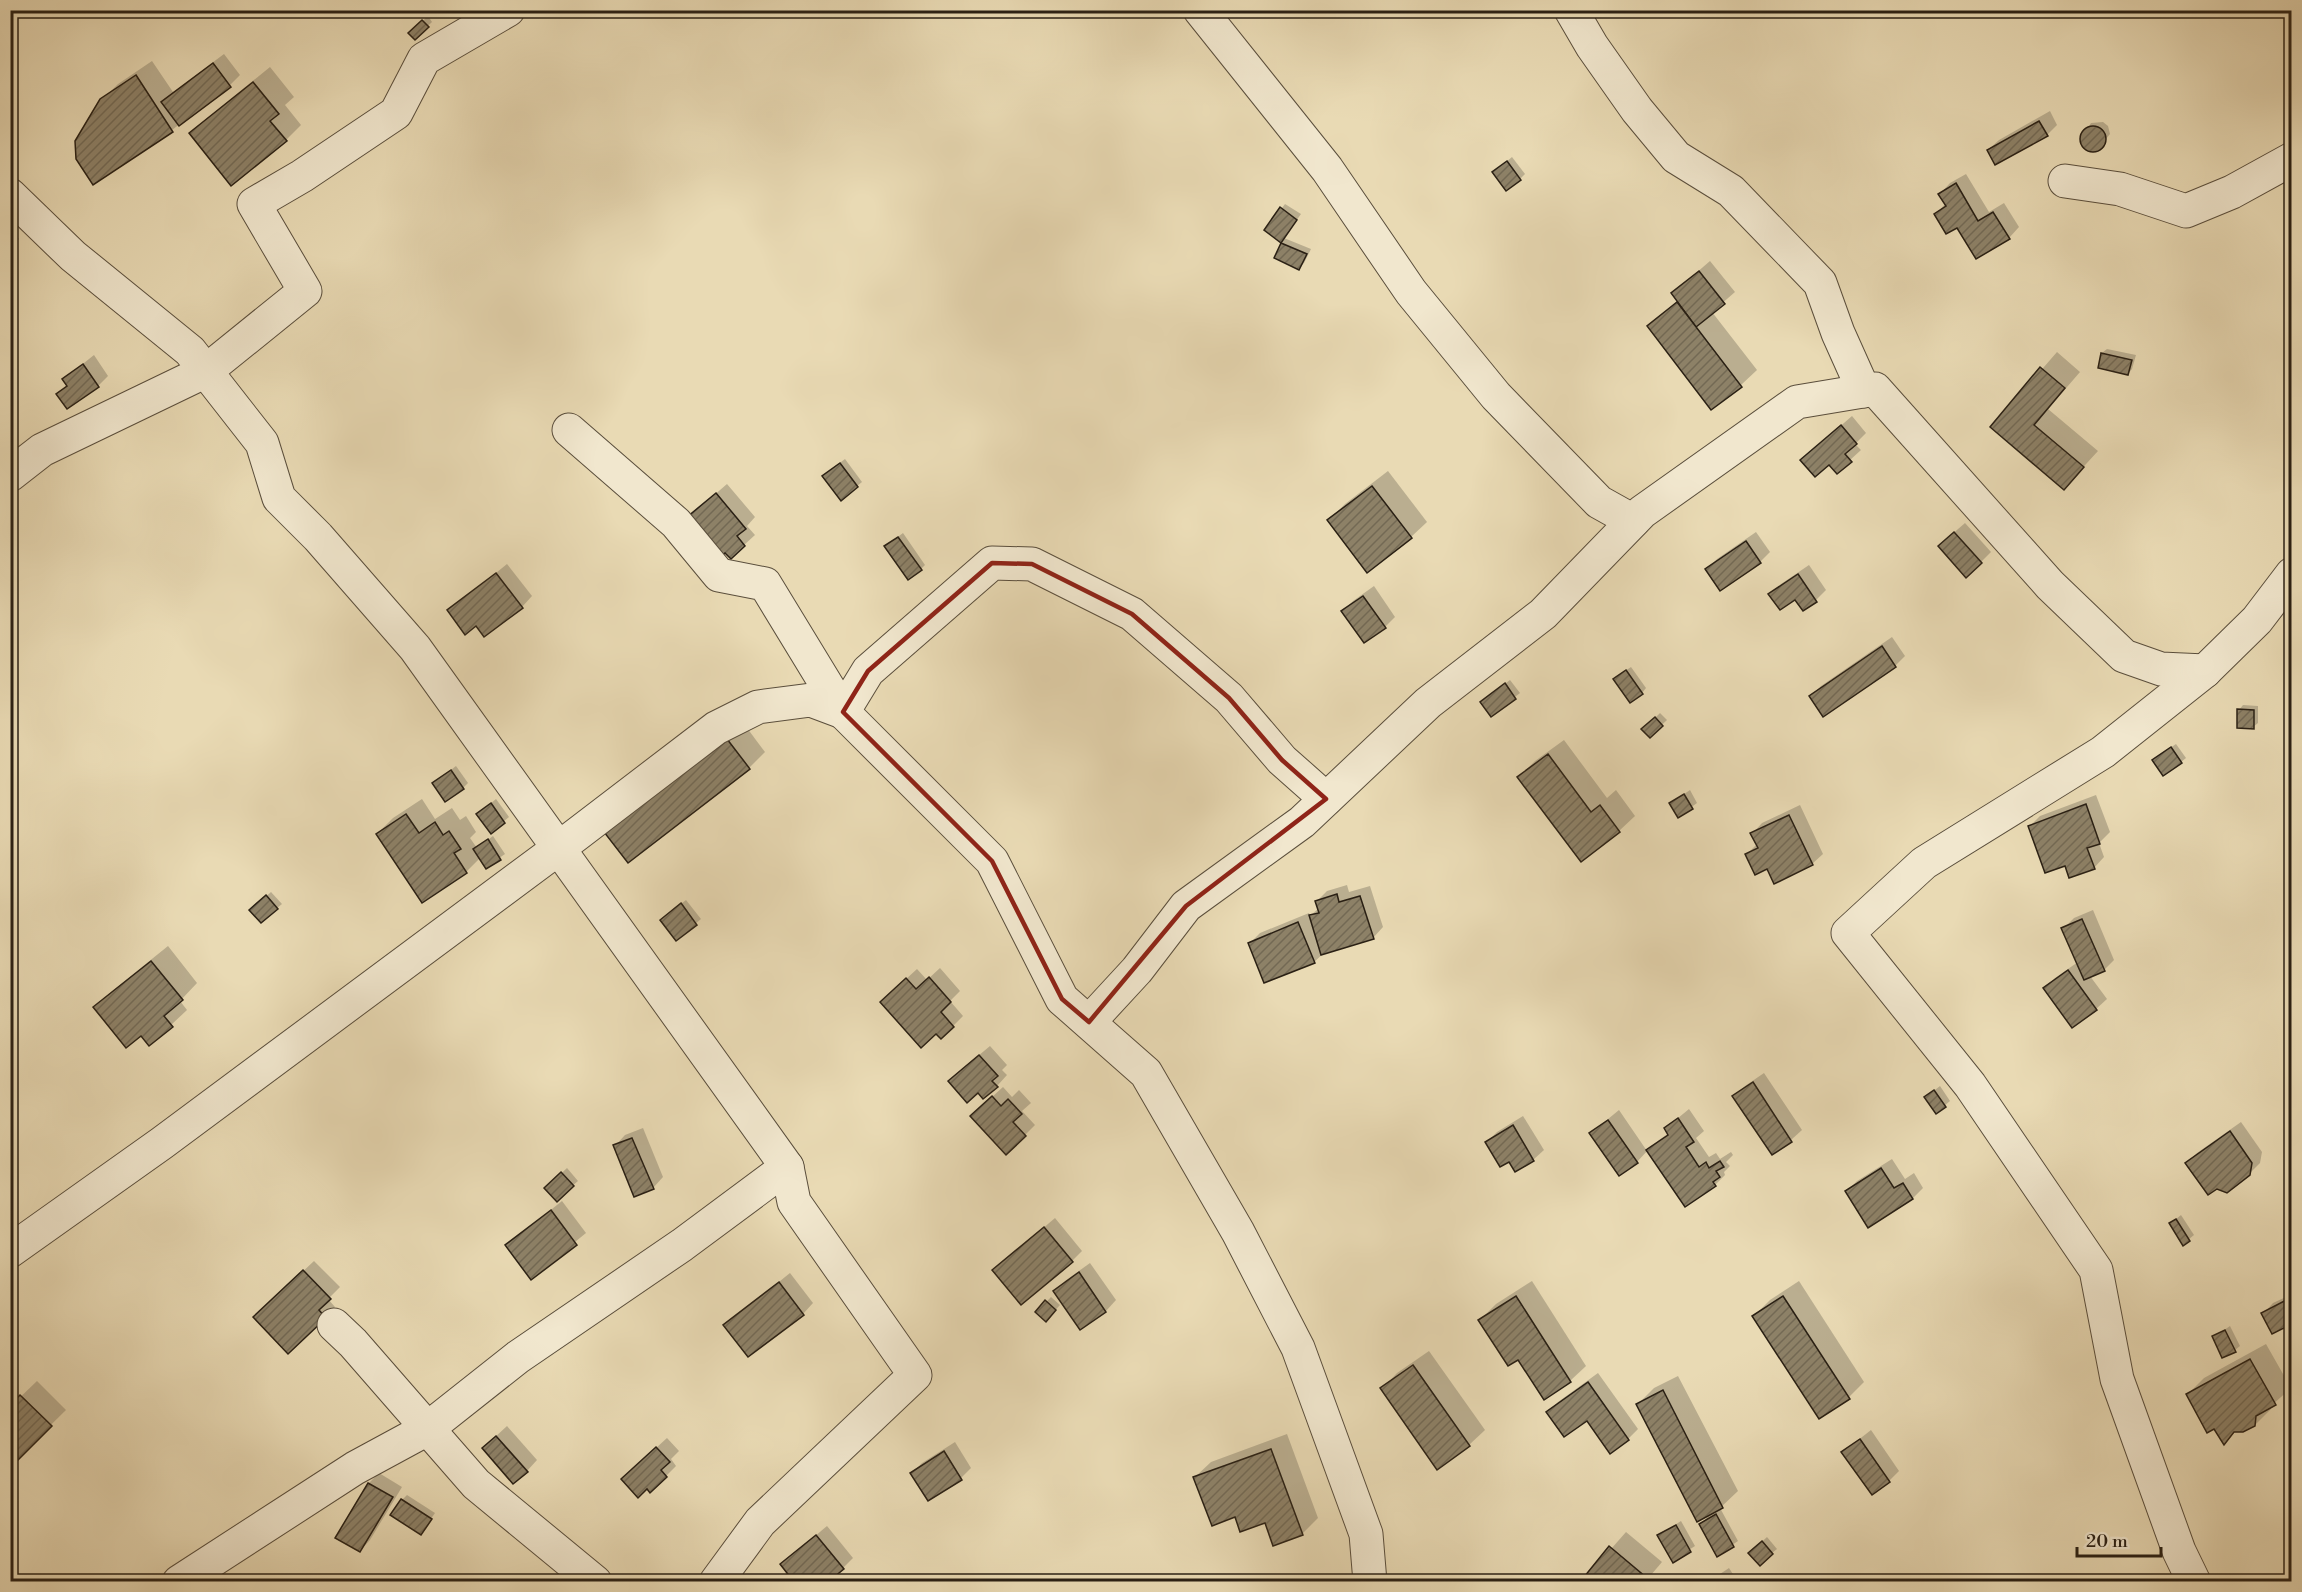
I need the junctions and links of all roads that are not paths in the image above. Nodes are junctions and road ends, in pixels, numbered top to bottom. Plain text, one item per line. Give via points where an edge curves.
1 (508, 10) edge
2 (1200, 10) edge
3 (1571, 10) edge
4 (2292, 159) edge
5 (2065, 181) dead end
6 (10, 195) edge
7 (206, 371) junction
8 (1864, 391) junction
9 (569, 430) dead end
10 (10, 475) edge
11 (1633, 521) junction
12 (2292, 574) edge
13 (2205, 671) junction
14 (843, 712) junction
15 (1326, 799) junction
16 (559, 848) junction
17 (1089, 1022) junction
18 (787, 1167) junction
19 (10, 1251) edge
20 (334, 1325) dead end
21 (427, 1428) junction
22 (178, 1581) edge
23 (595, 1581) edge
24 (716, 1581) edge
25 (1370, 1581) edge
26 (2194, 1581) edge

1 - 7 street via 424,60 396,113 254,204 305,291
2 - 11 street via 1327,169 1410,292 1496,396 1599,502
3 - 8 street via 1637,110 1676,157 1731,191 1820,283
4 - 5 street via 2232,192 2186,211 2120,189
6 - 7 street via 73,256 190,351
7 - 10 street via 42,450
7 - 16 street via 262,443 279,498 415,648
8 - 11 street via 1797,402
8 - 13 street via 1875,389 2050,585 2124,656 2161,669
9 - 14 street via 676,523 719,575 765,584
11 - 15 street via 1543,614 1428,703
12 - 13 street via 2257,620
13 - 26 street via 2103,752 1924,863 1848,933 1970,1085 2096,1270 2117,1379 2179,1551
14 - 15 street via 868,671 992,563 1032,564 1132,614 1229,698 1282,760
14 - 16 street via 811,700 758,707 716,728
14 - 17 street via 992,861 1062,999
15 - 17 street via 1302,822 1186,906 1137,970
16 - 18 street
16 - 19 street
17 - 25 street via 1146,1072 1238,1232 1298,1348 1366,1534
18 - 21 street via 518,1358
18 - 24 street via 794,1202 915,1375 760,1522
20 - 21 street
21 - 22 street via 355,1468
21 - 23 street via 476,1484

